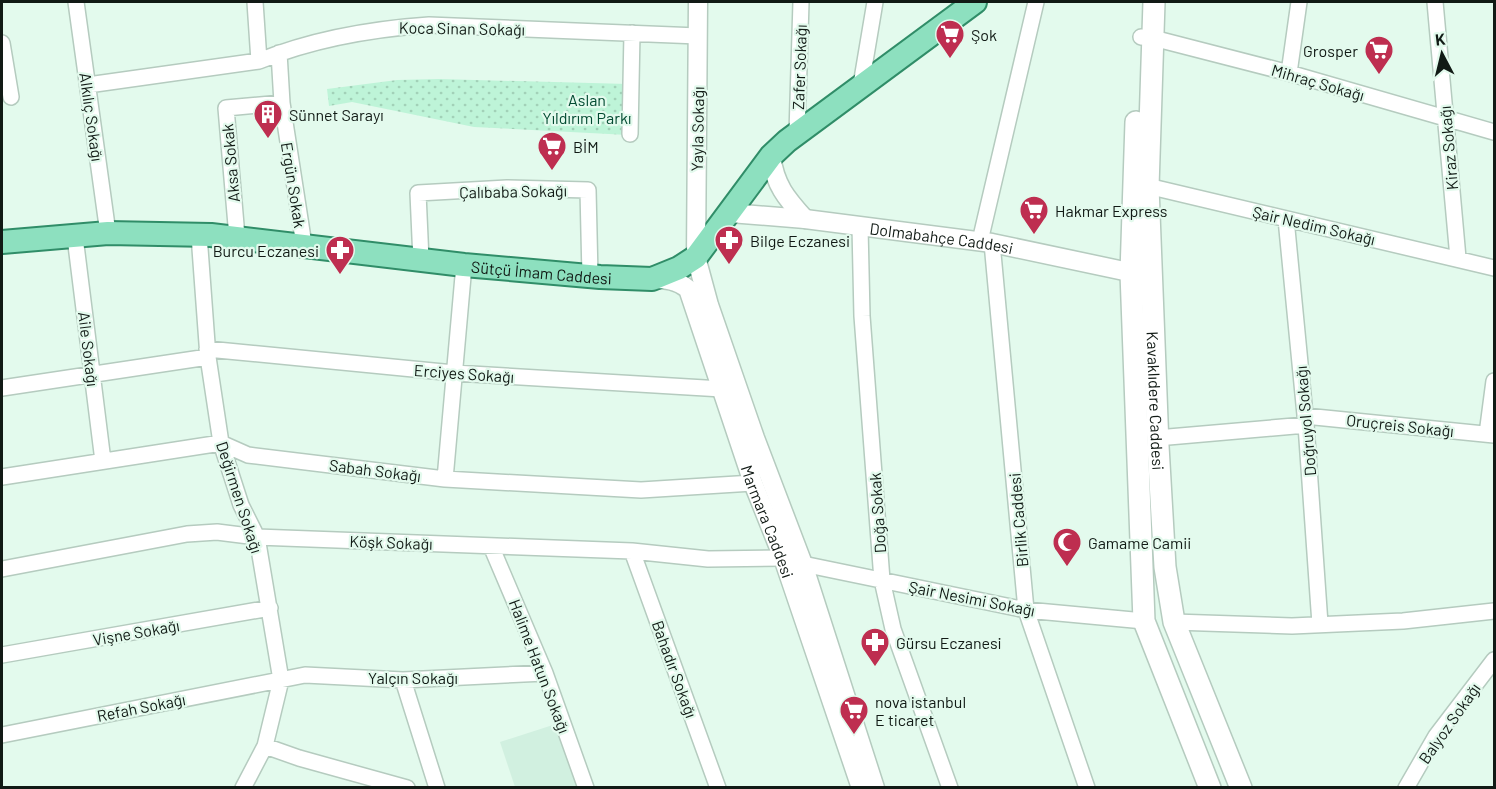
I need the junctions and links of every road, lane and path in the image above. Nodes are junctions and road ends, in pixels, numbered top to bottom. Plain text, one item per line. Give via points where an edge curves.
1 (76, 2) edge
2 (255, 2) edge
3 (698, 2) edge
4 (801, 2) edge
5 (875, 2) edge
6 (975, 2) edge
7 (1036, 2) edge
8 (1142, 2) edge
9 (1154, 2) edge
10 (1299, 2) edge
11 (1435, 2) edge
12 (632, 33) junction
13 (698, 36) junction
14 (1147, 38) junction
15 (2, 43) edge
16 (279, 53) junction
17 (259, 61) junction
18 (1289, 73) junction
19 (88, 85) junction
20 (861, 85) junction
21 (11, 97) dead end
22 (282, 104) junction
23 (1446, 118) junction
24 (1494, 132) edge
25 (797, 133) junction
26 (630, 134) dead end
27 (771, 156) junction
28 (1141, 184) junction
29 (730, 213) junction
30 (805, 219) junction
31 (1286, 219) junction
32 (860, 227) junction
33 (108, 233) junction
34 (199, 235) junction
35 (75, 237) junction
36 (237, 237) junction
37 (2, 242) edge
38 (986, 242) junction
39 (304, 245) junction
40 (696, 257) junction
41 (1458, 258) junction
42 (421, 260) junction
43 (464, 265) junction
44 (1494, 268) edge
45 (1141, 274) junction
46 (590, 276) junction
47 (652, 279) junction
48 (208, 353) junction
49 (454, 373) junction
50 (92, 375) junction
51 (1494, 381) edge
52 (2, 388) edge
53 (722, 389) junction
54 (1305, 420) junction
55 (1491, 435) edge
56 (1157, 438) junction
57 (221, 443) junction
58 (103, 461) junction
59 (2, 477) edge
60 (445, 479) junction
61 (753, 483) junction
62 (257, 537) junction
63 (491, 546) junction
64 (632, 551) junction
65 (783, 558) junction
66 (803, 564) junction
67 (2, 569) edge
68 (882, 580) junction
69 (270, 608) junction
70 (1026, 610) junction
71 (1494, 612) edge
72 (1144, 621) junction
73 (1174, 622) junction
74 (1320, 624) junction
75 (2, 655) edge
76 (1494, 660) edge
77 (544, 673) junction
78 (281, 680) junction
79 (403, 680) junction
80 (2, 735) edge
81 (265, 746) junction
82 (242, 787) edge
83 (407, 788) edge
84 (436, 788) edge
85 (586, 788) edge
86 (718, 788) edge
87 (861, 788) edge
88 (875, 788) edge
89 (950, 788) edge
90 (1087, 788) edge
91 (1210, 788) edge
92 (1241, 788) edge
93 (1406, 788) edge

1 - 19 street, Alkılıç Sokağı
2 - 17 street
3 - 13 street, Yayla Sokağı
4 - 25 street, Zafer Sokağı
5 - 20 street
6 - 20 main road, Sütçü İmam Caddesi
7 - 38 street, Birlik Caddesi
8 - 14 main road, Kavaklıdere Caddesi
9 - 14 main road, Kavaklıdere Caddesi
10 - 18 street
11 - 23 street, Kiraz Sokağı
12 - 13 street, Koca Sinan Sokağı
12 - 16 street, Koca Sinan Sokağı via 429,25 386,28
12 - 26 street
13 - 40 street, Yayla Sokağı
14 - 18 street, Mihraç Sokağı
14 - 28 main road, Kavaklıdere Caddesi
15 - 21 street
16 - 17 street, Koca Sinan Sokağı
16 - 22 street, Ergün Sokak
17 - 19 street, Koca Sinan Sokağı
18 - 23 street, Mihraç Sokağı
19 - 33 street, Alkılıç Sokağı
20 - 25 main road, Sütçü İmam Caddesi
22 - 36 street, Aksa Sokak via 226,108
22 - 39 street, Ergün Sokak
23 - 24 street, Mihraç Sokağı
23 - 41 street, Kiraz Sokağı
25 - 27 main road, Sütçü İmam Caddesi
27 - 29 main road, Sütçü İmam Caddesi
27 - 30 street via 773,172 784,196
28 - 31 street, Şair Nedim Sokağı
28 - 45 main road, Kavaklıdere Caddesi
29 - 30 street, Dolmabahçe Caddesi
29 - 40 main road, Sütçü İmam Caddesi
30 - 32 street, Dolmabahçe Caddesi
31 - 41 street, Şair Nedim Sokağı
31 - 54 street, Doğruyol Sokağı
32 - 38 street, Dolmabahçe Caddesi
32 - 68 street, Doğa Sokak via 862,316
33 - 34 main road, Sütçü İmam Caddesi
33 - 35 main road, Sütçü İmam Caddesi
34 - 36 main road, Sütçü İmam Caddesi
34 - 48 street, Değirmen Sokağı
35 - 37 main road, Sütçü İmam Caddesi
35 - 50 street, Aile Sokağı
36 - 39 main road, Sütçü İmam Caddesi
38 - 45 street, Dolmabahçe Caddesi
38 - 70 street, Birlik Caddesi
39 - 42 main road, Sütçü İmam Caddesi
40 - 47 main road, Sütçü İmam Caddesi
40 - 66 street, Marmara Caddesi via 755,438
41 - 44 street, Şair Nedim Sokağı
42 - 43 main road, Sütçü İmam Caddesi
42 - 46 street, Çalıbaba Sokağı via 418,193 507,188 588,190
43 - 46 main road, Sütçü İmam Caddesi
43 - 49 street
45 - 56 main road, Kavaklıdere Caddesi
45 - 72 main road, Kavaklıdere Caddesi
46 - 47 main road, Sütçü İmam Caddesi
47 - 53 street, Marmara Caddesi via 667,279 688,289
48 - 49 street, Erciyes Sokağı
48 - 50 street, Erciyes Sokağı
48 - 57 street, Değirmen Sokağı
49 - 53 street, Erciyes Sokağı
49 - 60 street
50 - 52 street, Erciyes Sokağı
50 - 58 street, Aile Sokağı
51 - 55 street
53 - 61 street, Marmara Caddesi
54 - 55 street, Oruçreis Sokağı
54 - 56 street, Oruçreis Sokağı
54 - 74 street, Doğruyol Sokağı
56 - 73 main road, Kavaklıdere Caddesi via 1165,567
57 - 58 street
57 - 60 street, Sabah Sokağı via 248,455
57 - 62 street, Değirmen Sokağı via 241,505
58 - 59 street
60 - 61 street, Sabah Sokağı via 641,490
61 - 65 street, Marmara Caddesi
62 - 63 street, Köşk Sokağı
62 - 67 street, Köşk Sokağı via 217,532 188,534
62 - 69 street, Değirmen Sokağı
63 - 64 street, Köşk Sokağı
63 - 77 street, Halime Hatun Sokağı
64 - 65 street, Köşk Sokağı via 708,559
64 - 86 street, Bahadır Sokağı
65 - 66 street
65 - 87 street, Marmara Caddesi
66 - 68 street, Şair Nesimi Sokağı
66 - 88 street, Marmara Caddesi
68 - 70 street, Şair Nesimi Sokağı
68 - 89 street, Doğa Sokak via 893,630
69 - 75 street, Vişne Sokağı
69 - 78 street, Değirmen Sokağı
70 - 72 street, Şair Nesimi Sokağı
70 - 90 street, Birlik Caddesi
71 - 74 street
72 - 73 main road
72 - 91 main road, Kavaklıdere Caddesi
73 - 74 street
73 - 92 main road, Kavaklıdere Caddesi
76 - 93 street, Balyoz Sokağı via 1436,736
77 - 79 street, Yalçın Sokağı
77 - 85 street, Halime Hatun Sokağı
78 - 79 street, Yalçın Sokağı via 305,675
78 - 80 street, Refah Sokağı
78 - 81 street, Değirmen Sokağı
79 - 84 street
81 - 82 street, Değirmen Sokağı
81 - 83 street

